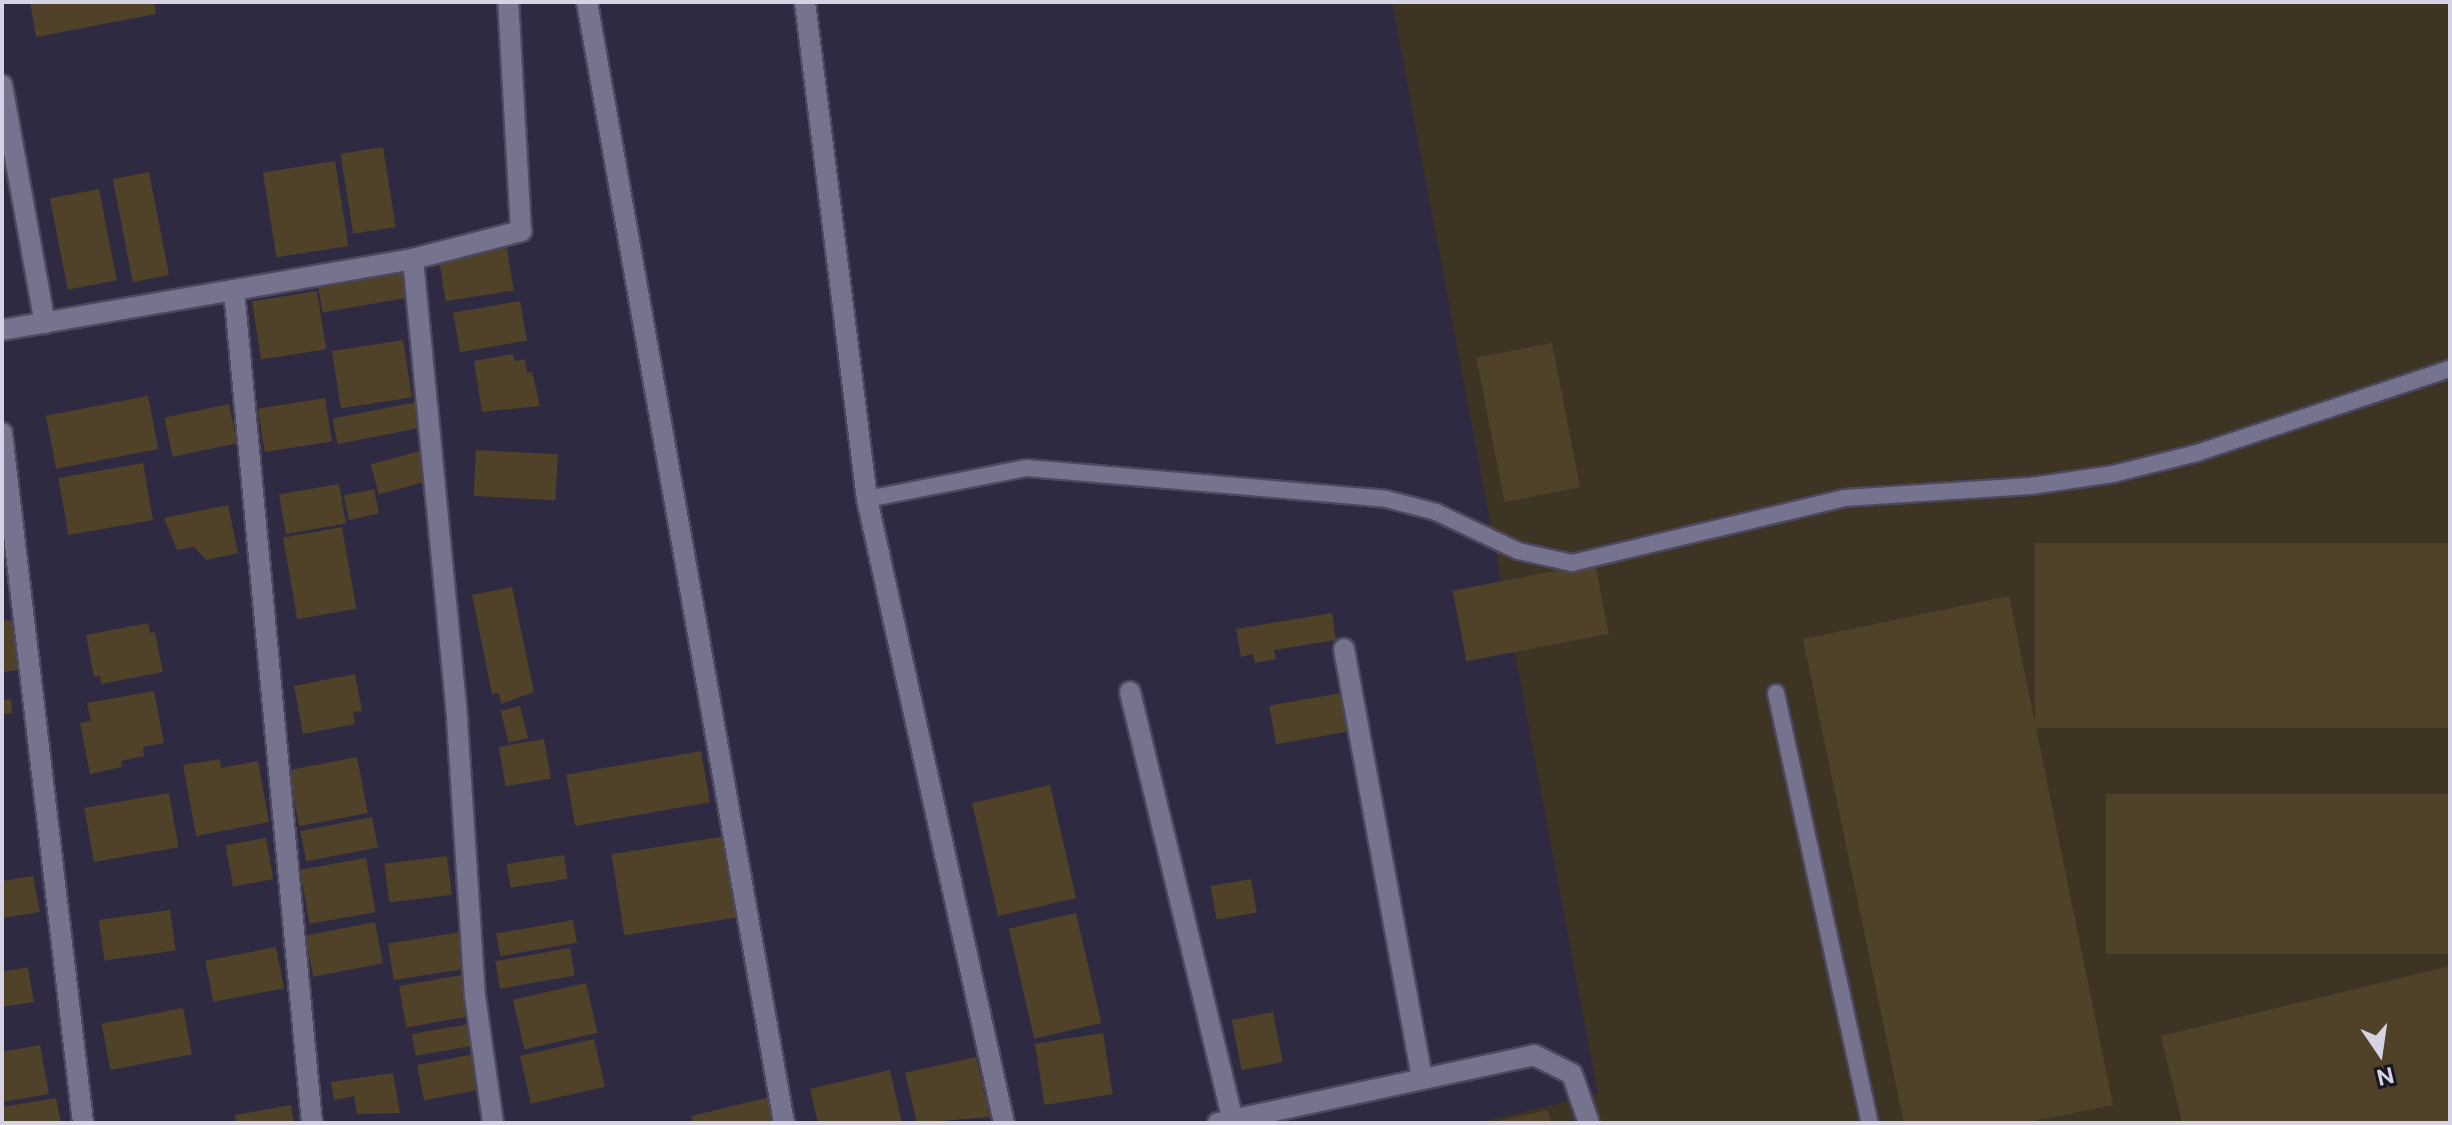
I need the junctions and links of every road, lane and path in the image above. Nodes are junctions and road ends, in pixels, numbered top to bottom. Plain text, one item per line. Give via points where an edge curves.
1 (508, 2) edge
2 (587, 2) edge
3 (805, 2) edge
4 (2, 85) edge
5 (413, 259) junction
6 (234, 290) junction
7 (45, 323) junction
8 (2, 330) edge
9 (2450, 369) edge
10 (2, 433) edge
11 (867, 499) junction
12 (1344, 649) dead end
13 (1130, 692) dead end
14 (1776, 693) dead end
15 (1422, 1079) junction
16 (1226, 1121) edge
17 (83, 1123) edge
18 (312, 1123) edge
19 (493, 1123) edge
20 (784, 1123) edge
21 (1004, 1123) edge
22 (1589, 1123) edge
23 (1870, 1123) edge

1 - 5 street via 521,231
2 - 20 street
3 - 11 street
4 - 7 street
5 - 6 street
5 - 19 street via 457,719 475,996
6 - 7 street
6 - 18 street
7 - 8 street
9 - 11 lane via 2197,453 2113,474 2031,486 1844,498 1572,563 1518,551 1436,512 1386,499 1027,468
10 - 17 street
11 - 21 street
12 - 15 street
13 - 16 street
14 - 23 lane
15 - 16 street
15 - 22 street via 1534,1055 1572,1074

